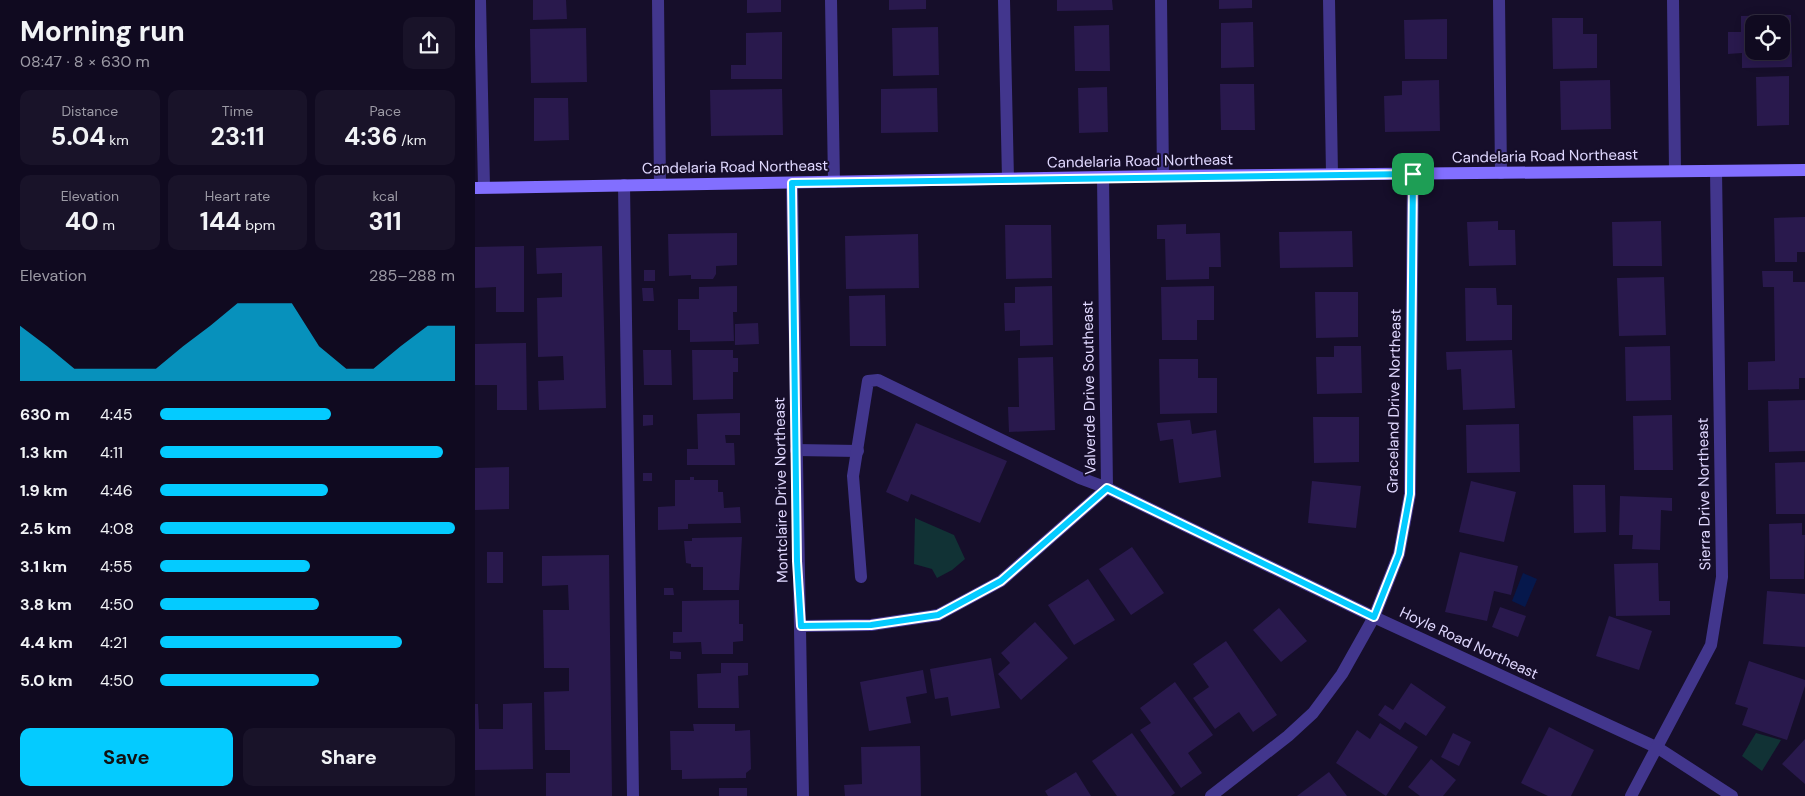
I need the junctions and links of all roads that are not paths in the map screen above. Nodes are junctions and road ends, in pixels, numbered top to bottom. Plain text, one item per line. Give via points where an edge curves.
1 (480, 0) edge
2 (657, 0) edge
3 (831, 0) edge
4 (1004, 0) edge
5 (1161, 0) edge
6 (1329, 0) edge
7 (1499, 0) edge
8 (1673, 0) edge
9 (1805, 170) edge
10 (1675, 171) junction
11 (1716, 171) junction
12 (1501, 173) junction
13 (1333, 174) junction
14 (1413, 174) junction
15 (1163, 176) junction
16 (1103, 177) junction
17 (1008, 179) junction
18 (834, 182) junction
19 (792, 183) junction
20 (624, 185) junction
21 (660, 185) junction
22 (479, 187) edge
23 (796, 450) junction
24 (858, 451) junction
25 (1107, 488) junction
26 (861, 578) dead end
27 (1374, 617) junction
28 (801, 626) junction
29 (1658, 748) junction
30 (633, 796) edge
31 (803, 796) edge
32 (1211, 796) edge
33 (1631, 796) edge
34 (1731, 796) edge

1 - 22 street
2 - 21 street
3 - 18 street
4 - 17 street
5 - 15 street
6 - 13 street
7 - 12 street
8 - 10 street
9 - 11 main road, Candelaria Road Northeast
10 - 11 main road, Candelaria Road Northeast
10 - 12 main road, Candelaria Road Northeast
11 - 29 street, Sierra Drive Northeast via 1722,577 1711,645
12 - 14 main road, Candelaria Road Northeast
13 - 14 main road, Candelaria Road Northeast
13 - 15 main road, Candelaria Road Northeast
14 - 27 street, Graceland Drive Northeast via 1410,494 1399,554
15 - 16 main road, Candelaria Road Northeast
16 - 17 main road, Candelaria Road Northeast
16 - 25 street, Valverde Drive Southeast
17 - 18 main road, Candelaria Road Northeast
18 - 19 main road, Candelaria Road Northeast
19 - 21 main road, Candelaria Road Northeast
19 - 23 street, Montclaire Drive Northeast
20 - 21 main road, Candelaria Road Northeast
20 - 22 main road, Candelaria Road Northeast
20 - 30 street
23 - 24 street
23 - 28 street, Montclaire Drive Northeast
24 - 25 street, Hoyle Road Northeast via 868,382 878,380 1079,478
24 - 26 street via 853,476
25 - 27 street, Hoyle Road Northeast
25 - 28 street, Valverde Drive Southeast via 1001,581 938,615 871,625
27 - 29 street, Hoyle Road Northeast
27 - 32 street, Graceland Drive Northeast via 1342,674 1313,713
28 - 31 street, Montclaire Drive Northeast
29 - 33 street, Sierra Drive Northeast
29 - 34 street, Hoyle Road Northeast

